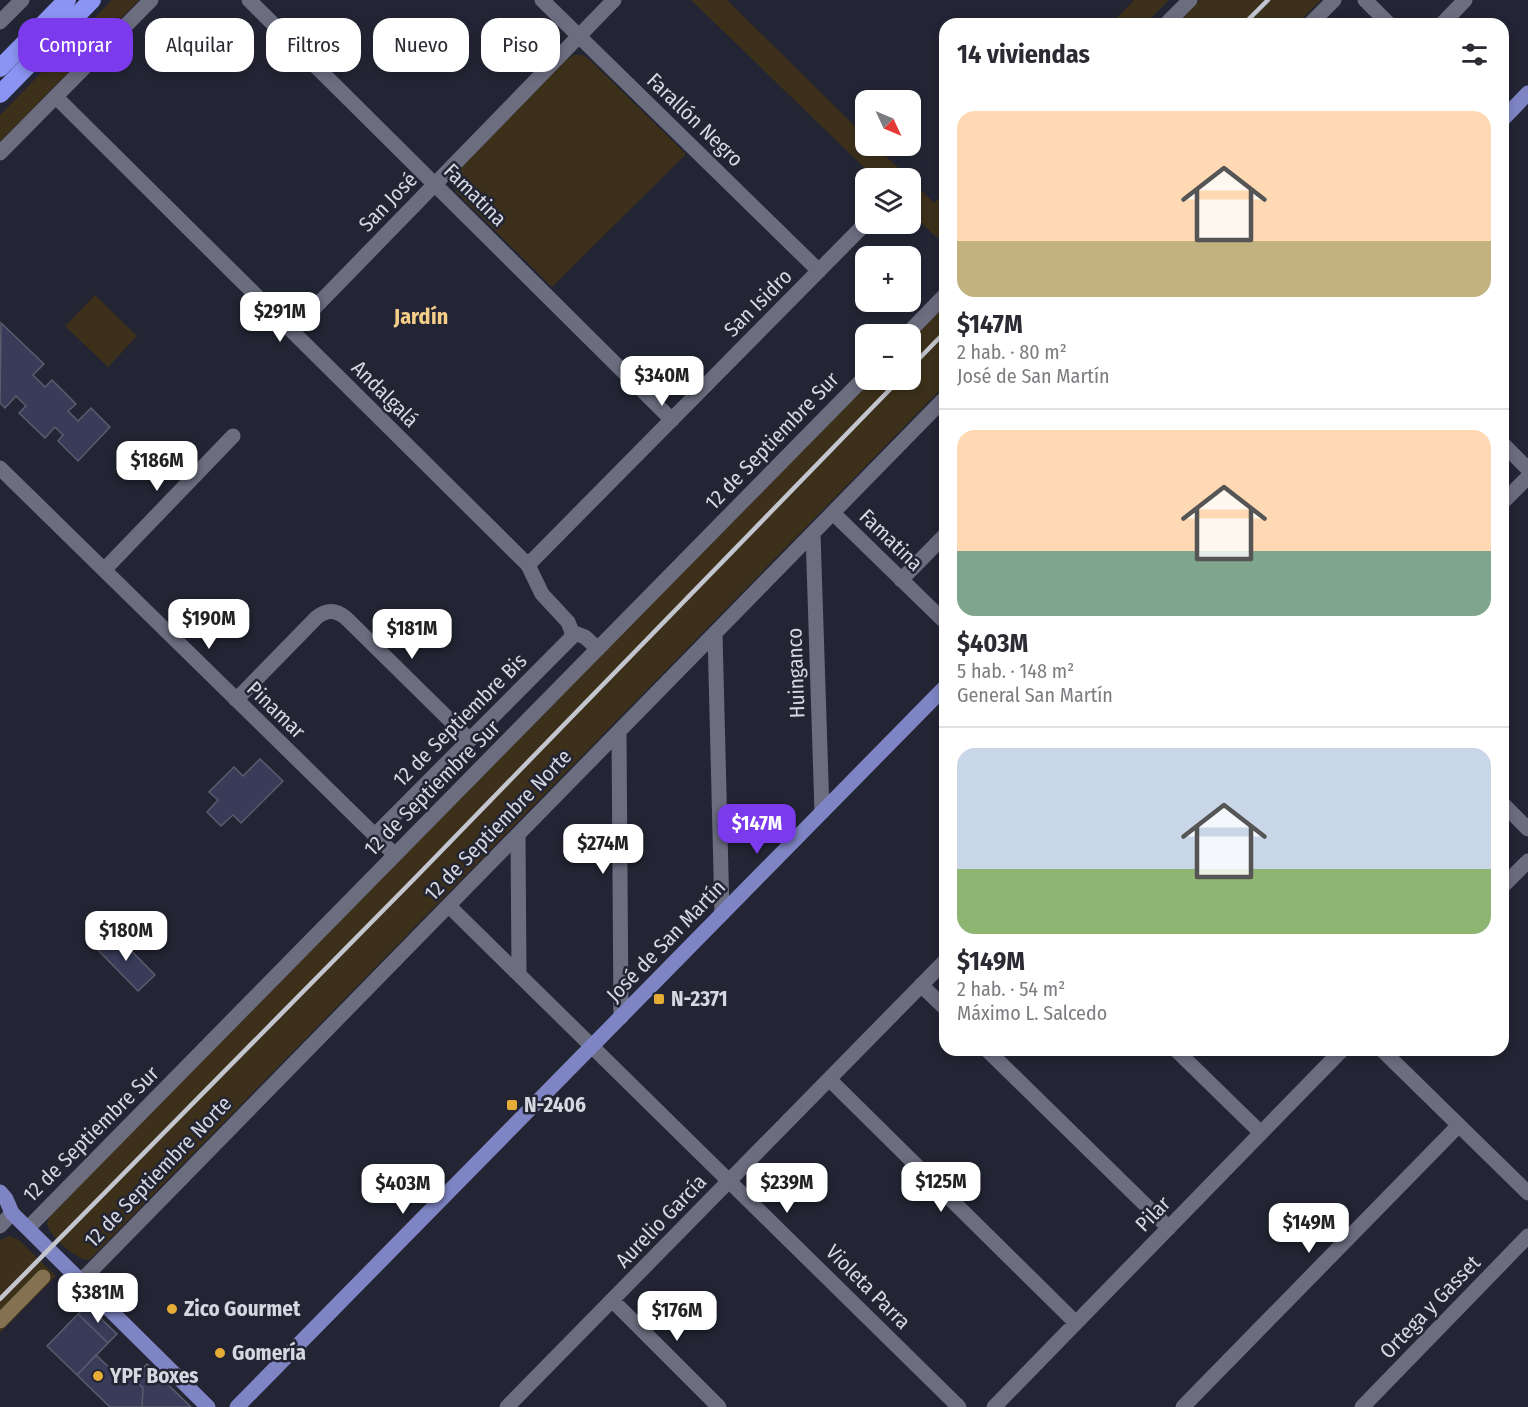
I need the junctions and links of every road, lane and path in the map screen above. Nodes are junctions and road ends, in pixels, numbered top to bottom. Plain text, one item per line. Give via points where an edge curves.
1 (22, 0) edge
2 (67, 0) edge
3 (92, 0) edge
4 (151, 0) edge
5 (249, 0) edge
6 (542, 0) edge
7 (614, 0) edge
8 (1190, 0) edge
9 (1334, 0) edge
10 (1365, 0) edge
11 (1466, 0) edge
12 (1172, 18) edge
13 (1316, 18) edge
14 (1383, 18) edge
15 (1448, 18) edge
16 (0, 22) edge
17 (579, 36) junction
18 (0, 68) edge
19 (1528, 93) edge
20 (0, 94) edge
21 (56, 97) junction
22 (1509, 113) edge
23 (0, 153) edge
24 (434, 184) junction
25 (855, 234) edge
26 (819, 271) junction
27 (939, 302) edge
28 (917, 324) edge
29 (292, 331) junction
30 (855, 387) edge
31 (939, 404) edge
32 (672, 420) junction
33 (233, 436) dead end
34 (1509, 450) edge
35 (0, 468) edge
36 (1528, 469) edge
37 (1528, 477) edge
38 (1509, 496) edge
39 (833, 513) junction
40 (813, 533) junction
41 (939, 541) edge
42 (528, 565) junction
43 (104, 570) junction
44 (901, 580) junction
45 (939, 616) edge
46 (572, 632) junction
47 (715, 633) junction
48 (598, 649) junction
49 (939, 693) edge
50 (236, 700) junction
51 (619, 732) junction
52 (470, 740) junction
53 (1509, 810) edge
54 (822, 812) junction
55 (1528, 829) edge
56 (375, 835) junction
57 (518, 835) junction
58 (395, 855) junction
59 (1528, 861) edge
60 (1509, 880) edge
61 (449, 906) junction
62 (722, 914) junction
63 (939, 967) edge
64 (519, 974) junction
65 (921, 985) junction
66 (939, 1002) edge
67 (621, 1017) junction
68 (592, 1046) junction
69 (993, 1056) edge
70 (1182, 1056) edge
71 (1336, 1056) edge
72 (1388, 1056) edge
73 (829, 1079) junction
74 (1459, 1125) junction
75 (1261, 1133) junction
76 (730, 1180) junction
77 (0, 1192) edge
78 (1528, 1193) edge
79 (6, 1211) edge
80 (0, 1226) edge
81 (28, 1228) junction
82 (1169, 1228) junction
83 (1528, 1236) edge
84 (81, 1281) junction
85 (612, 1300) junction
86 (1076, 1323) junction
87 (208, 1407) edge
88 (237, 1407) edge
89 (507, 1407) edge
90 (719, 1407) edge
91 (959, 1407) edge
92 (994, 1407) edge
93 (1183, 1407) edge
94 (1362, 1407) edge

1 - 16 street
2 - 18 highway
3 - 20 highway
4 - 21 street
5 - 24 street, Famatina
6 - 17 street, Farallón Negro
7 - 17 street, San José
8 - 12 street
9 - 13 street
10 - 14 street
11 - 15 street
17 - 24 street, San José
17 - 26 street, Farallón Negro
19 - 22 main road
21 - 23 street
21 - 29 street, Andalgalá
24 - 29 street, San José
24 - 32 street, Famatina
25 - 26 street, San Isidro
26 - 32 street, San Isidro
27 - 28 street
29 - 42 street, Andalgalá
30 - 48 street, 12 de Septiembre Sur
31 - 39 street, 12 de Septiembre Norte
32 - 42 street, San Isidro
33 - 43 street
34 - 36 street
35 - 43 street, Pinamar
37 - 38 street
39 - 40 street, 12 de Septiembre Norte
39 - 44 street, Famatina
40 - 47 street, 12 de Septiembre Norte
40 - 54 street, Huinganco
41 - 44 street
42 - 46 street, Andalgalá via 542,594 568,622
43 - 50 street, Pinamar
44 - 45 street, Famatina
46 - 48 street, Andalgalá
46 - 52 street, 12 de Septiembre Bis via 567,643
47 - 51 street, 12 de Septiembre Norte
47 - 62 street
48 - 58 street, 12 de Septiembre Sur
49 - 54 main road, José de San Martín
50 - 52 street via 317,617 333,611 346,618
50 - 56 street, Pinamar
51 - 57 street, 12 de Septiembre Norte
51 - 67 street
52 - 56 street, 12 de Septiembre Bis
53 - 55 street
54 - 62 main road, José de San Martín
56 - 58 street, Pinamar
57 - 61 street, 12 de Septiembre Norte
57 - 64 street
58 - 81 street, 12 de Septiembre Sur
59 - 60 street
61 - 64 street
61 - 84 street, 12 de Septiembre Norte
62 - 67 main road, José de San Martín
63 - 65 street, Aurelio García
64 - 68 street
65 - 66 street
65 - 73 street, Aurelio García
67 - 68 main road, José de San Martín
68 - 76 street, Violeta Parra
68 - 88 main road, José de San Martín
69 - 82 street
70 - 75 street
71 - 75 street, Pilar
72 - 74 street
73 - 76 street, Aurelio García
73 - 86 street
74 - 78 street
74 - 93 street
75 - 82 street, Pilar
76 - 85 street, Aurelio García
76 - 91 street, Violeta Parra
77 - 79 main road via 6,1199
79 - 80 street
79 - 81 main road
81 - 84 main road
82 - 86 street, Pilar
83 - 94 street, Ortega y Gasset
84 - 87 main road
85 - 89 street, Aurelio García
85 - 90 street
86 - 92 street, Pilar

